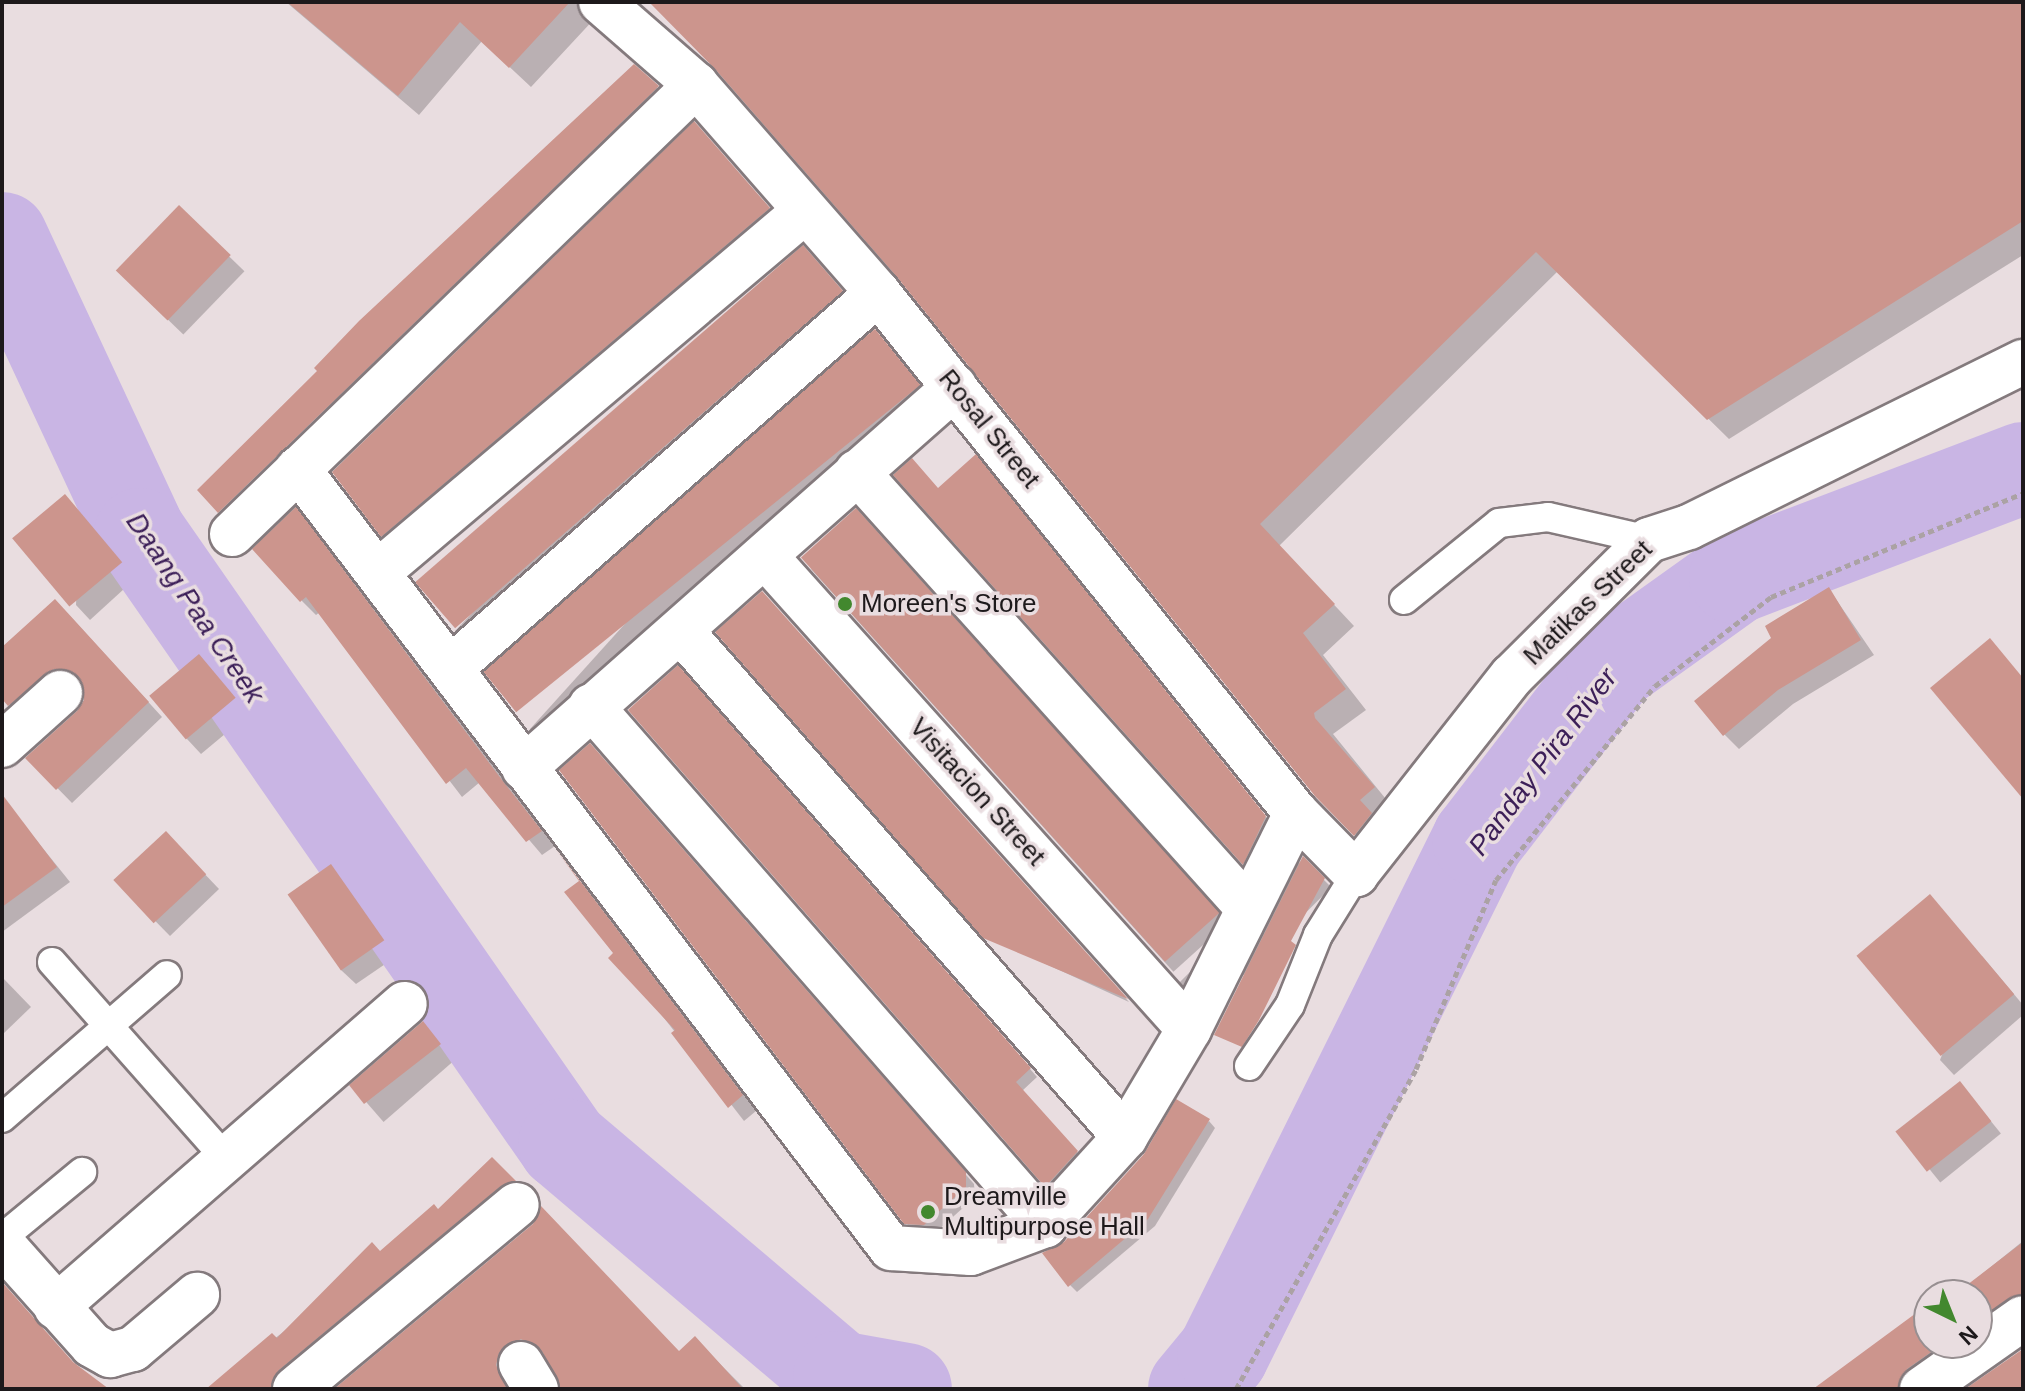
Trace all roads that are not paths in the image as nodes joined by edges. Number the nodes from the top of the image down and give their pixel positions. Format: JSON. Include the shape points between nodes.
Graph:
{"nodes":[{"id":1,"x":601,"y":2,"type":"edge"},
{"id":2,"x":696,"y":85,"type":"junction"},
{"id":3,"x":805,"y":211,"type":"junction"},
{"id":4,"x":878,"y":293,"type":"junction"},
{"id":5,"x":2023,"y":362,"type":"edge"},
{"id":6,"x":955,"y":387,"type":"junction"},
{"id":7,"x":298,"y":469,"type":"junction"},
{"id":8,"x":857,"y":472,"type":"junction"},
{"id":9,"x":232,"y":534,"type":"dead end"},
{"id":10,"x":1649,"y":540,"type":"junction"},
{"id":11,"x":765,"y":556,"type":"junction"},
{"id":12,"x":378,"y":572,"type":"junction"},
{"id":13,"x":1404,"y":600,"type":"dead end"},
{"id":14,"x":681,"y":631,"type":"junction"},
{"id":15,"x":452,"y":667,"type":"junction"},
{"id":16,"x":60,"y":693,"type":"dead end"},
{"id":17,"x":591,"y":706,"type":"junction"},
{"id":18,"x":2,"y":745,"type":"edge"},
{"id":19,"x":524,"y":768,"type":"junction"},
{"id":20,"x":1296,"y":813,"type":"junction"},
{"id":21,"x":1356,"y":874,"type":"junction"},
{"id":22,"x":1248,"y":908,"type":"junction"},
{"id":23,"x":52,"y":962,"type":"dead end"},
{"id":24,"x":167,"y":975,"type":"dead end"},
{"id":25,"x":405,"y":1004,"type":"dead end"},
{"id":26,"x":110,"y":1028,"type":"junction"},
{"id":27,"x":1189,"y":1029,"type":"junction"},
{"id":28,"x":1249,"y":1066,"type":"dead end"},
{"id":29,"x":2,"y":1118,"type":"edge"},
{"id":30,"x":1125,"y":1137,"type":"junction"},
{"id":31,"x":226,"y":1159,"type":"junction"},
{"id":32,"x":82,"y":1172,"type":"dead end"},
{"id":33,"x":517,"y":1205,"type":"dead end"},
{"id":34,"x":1045,"y":1225,"type":"junction"},
{"id":35,"x":2,"y":1241,"type":"edge"},
{"id":36,"x":197,"y":1295,"type":"dead end"},
{"id":37,"x":56,"y":1307,"type":"junction"},
{"id":38,"x":2023,"y":1318,"type":"edge"},
{"id":39,"x":295,"y":1389,"type":"edge"},
{"id":40,"x":1922,"y":1389,"type":"edge"}],
"edges":[{"from":1,"to":2,"type":"street","name":"Rosal Street"},
{"from":2,"to":3,"type":"street","name":"Rosal Street"},
{"from":2,"to":7,"type":"street"},
{"from":3,"to":4,"type":"street","name":"Rosal Street"},
{"from":3,"to":12,"type":"street"},
{"from":4,"to":6,"type":"street","name":"Rosal Street"},
{"from":4,"to":15,"type":"street"},
{"from":5,"to":10,"type":"street","name":"Matikas Street","via":[[1689,527]]},
{"from":6,"to":8,"type":"street"},
{"from":6,"to":20,"type":"street","name":"Rosal Street"},
{"from":7,"to":9,"type":"street"},
{"from":7,"to":12,"type":"street"},
{"from":8,"to":11,"type":"street"},
{"from":8,"to":22,"type":"street"},
{"from":10,"to":13,"type":"lane","via":[[1548,517],[1499,523]]},
{"from":10,"to":21,"type":"street","name":"Matikas Street","via":[[1512,676]]},
{"from":11,"to":14,"type":"street"},
{"from":11,"to":27,"type":"street","name":"Visitacion Street"},
{"from":12,"to":15,"type":"street"},
{"from":14,"to":17,"type":"street"},
{"from":14,"to":30,"type":"street"},
{"from":15,"to":19,"type":"street"},
{"from":16,"to":18,"type":"street"},
{"from":17,"to":19,"type":"street"},
{"from":17,"to":34,"type":"street"},
{"from":19,"to":34,"type":"street","via":[[891,1248],[971,1253]]},
{"from":20,"to":21,"type":"street","name":"Rosal Street"},
{"from":20,"to":22,"type":"street"},
{"from":21,"to":28,"type":"lane","via":[[1318,935],[1290,1005]]},
{"from":22,"to":27,"type":"street"},
{"from":23,"to":26,"type":"lane"},
{"from":24,"to":26,"type":"lane"},
{"from":25,"to":31,"type":"street"},
{"from":26,"to":29,"type":"lane"},
{"from":26,"to":31,"type":"lane"},
{"from":27,"to":30,"type":"street"},
{"from":30,"to":34,"type":"street"},
{"from":31,"to":37,"type":"street"},
{"from":32,"to":35,"type":"lane"},
{"from":33,"to":39,"type":"street"},
{"from":35,"to":37,"type":"street"},
{"from":36,"to":37,"type":"street","via":[[133,1349],[110,1355],[92,1345]]},
{"from":38,"to":40,"type":"street"}]}
